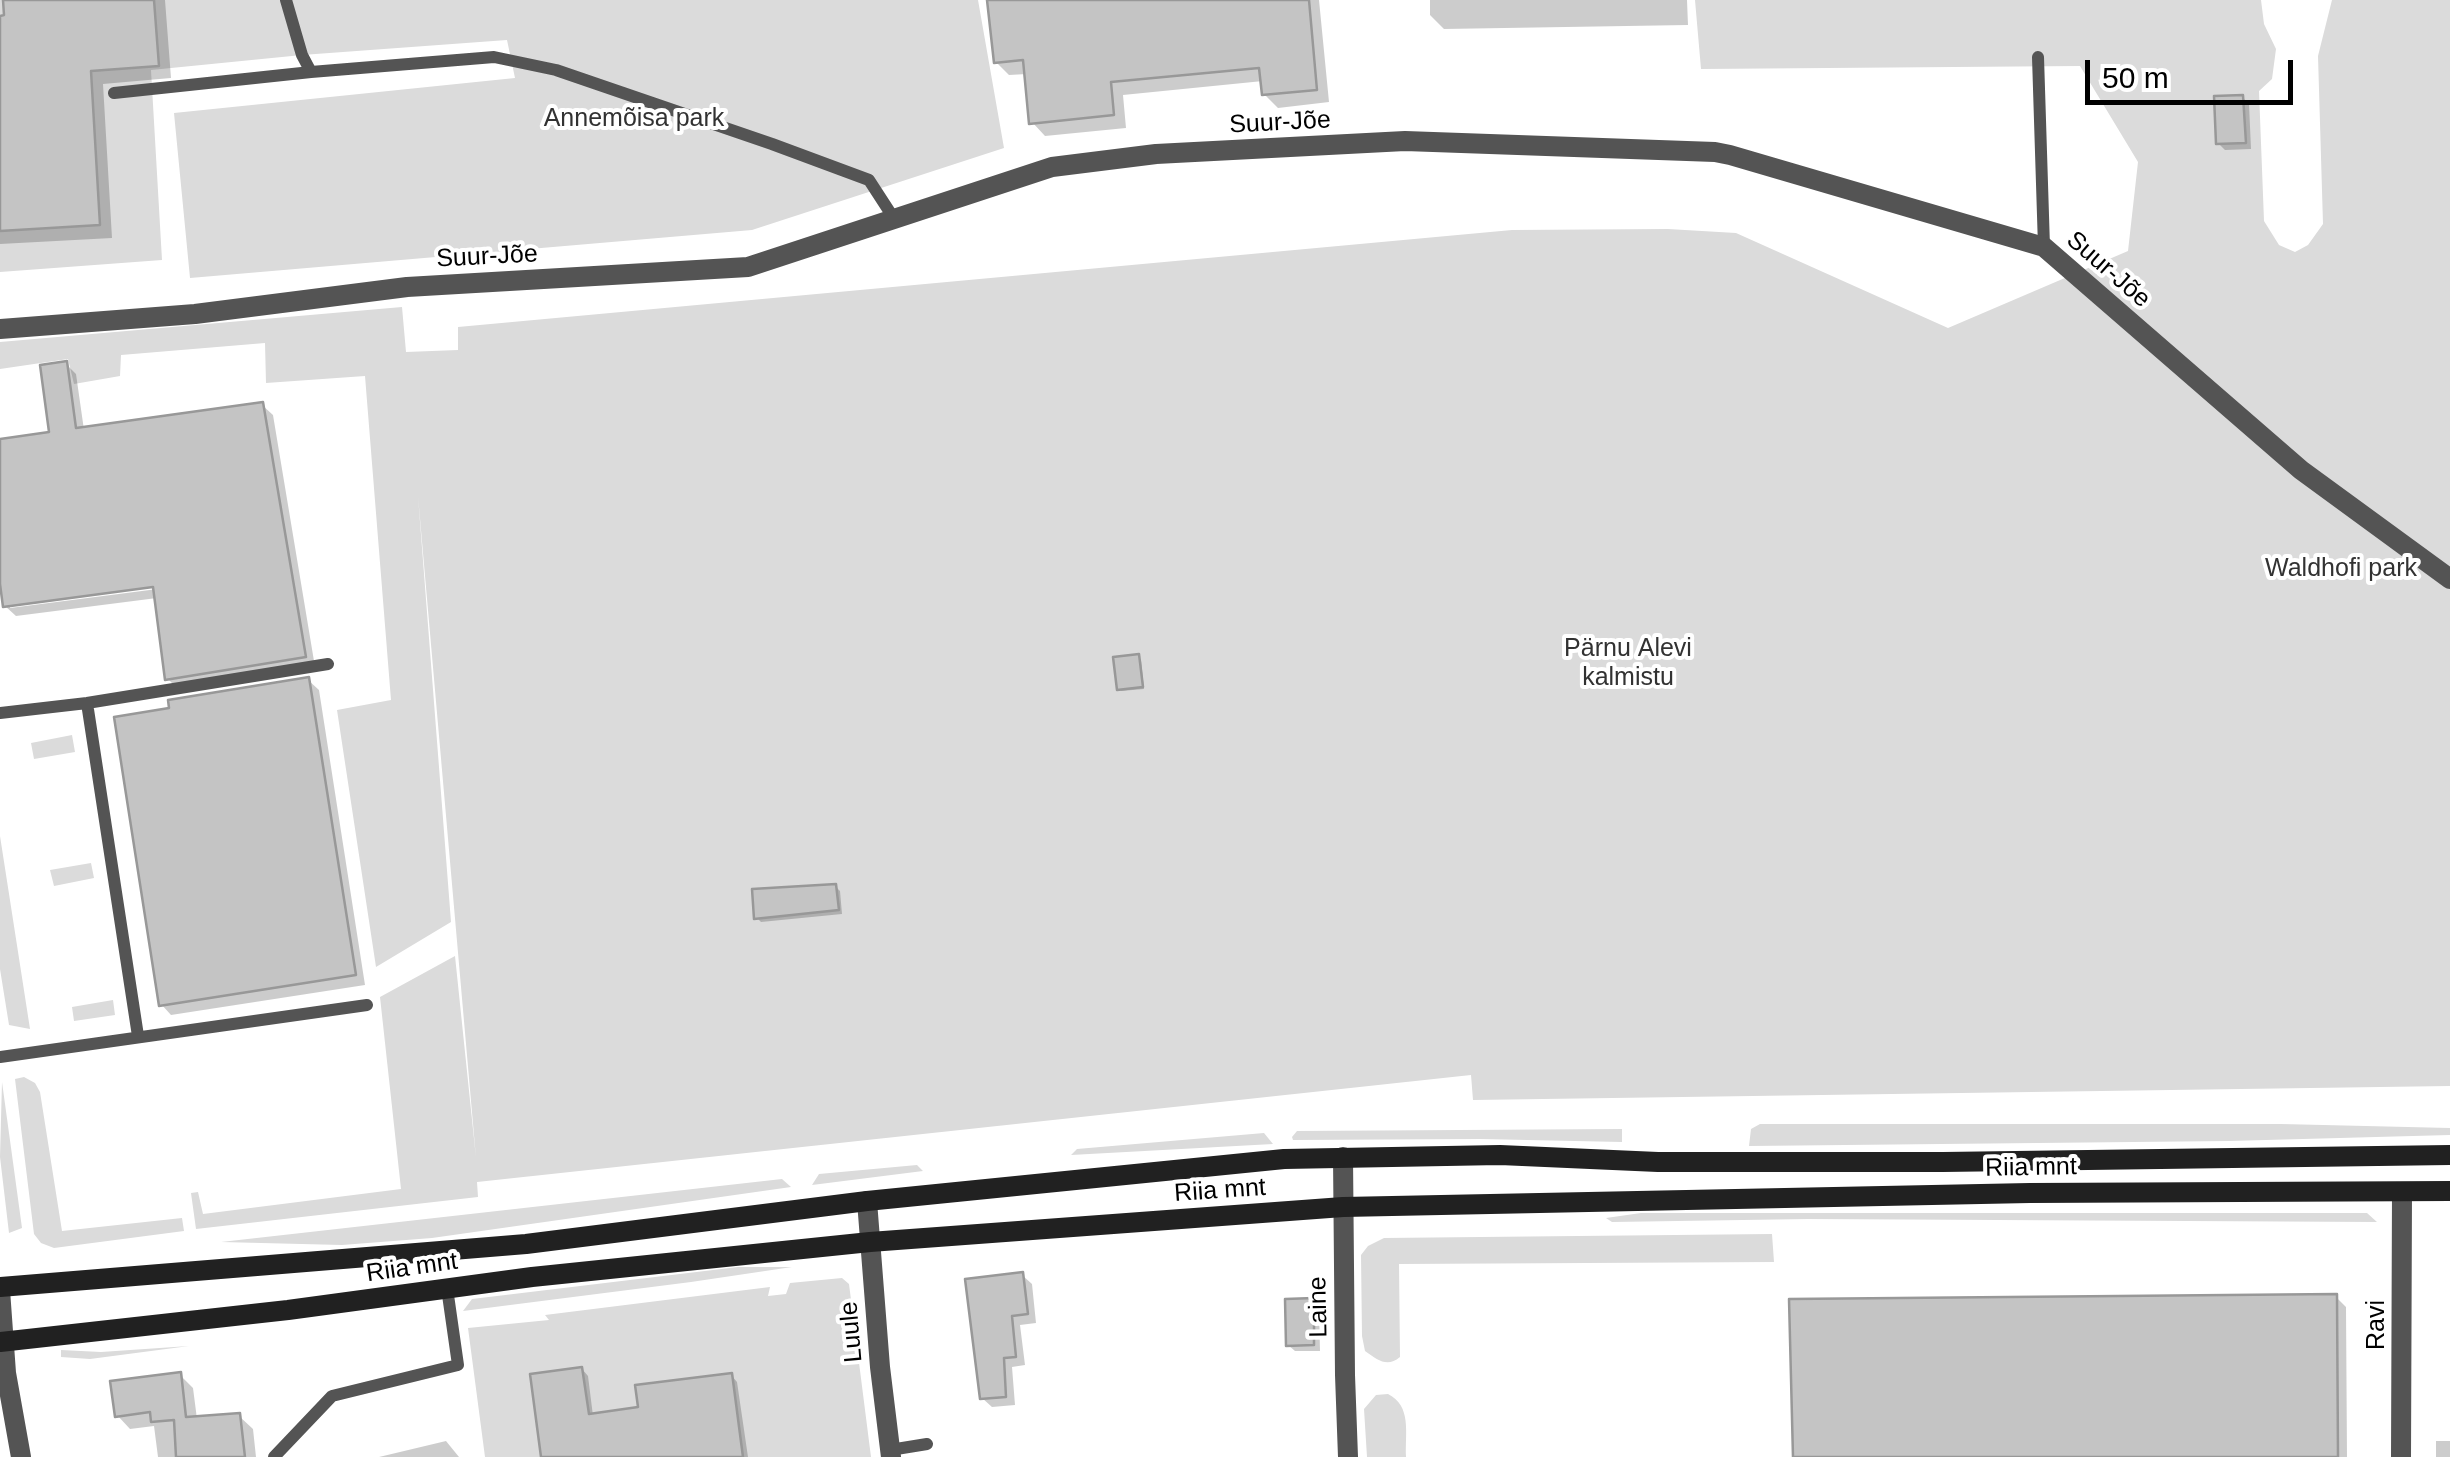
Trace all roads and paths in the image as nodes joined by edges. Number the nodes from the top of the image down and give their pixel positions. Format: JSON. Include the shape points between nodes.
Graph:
{"nodes":[{"id":1,"x":286,"y":0,"type":"edge"},
{"id":2,"x":2038,"y":57,"type":"dead end"},
{"id":3,"x":312,"y":72,"type":"junction"},
{"id":4,"x":114,"y":93,"type":"dead end"},
{"id":5,"x":894,"y":217,"type":"junction"},
{"id":6,"x":2044,"y":247,"type":"junction"},
{"id":7,"x":0,"y":329,"type":"edge"},
{"id":8,"x":2450,"y":579,"type":"edge"},
{"id":9,"x":328,"y":664,"type":"dead end"},
{"id":10,"x":88,"y":703,"type":"junction"},
{"id":11,"x":0,"y":712,"type":"edge"},
{"id":12,"x":368,"y":1005,"type":"dead end"},
{"id":13,"x":138,"y":1036,"type":"junction"},
{"id":14,"x":0,"y":1057,"type":"edge"},
{"id":15,"x":2450,"y":1155,"type":"edge"},
{"id":16,"x":1343,"y":1157,"type":"junction"},
{"id":17,"x":2450,"y":1191,"type":"edge"},
{"id":18,"x":2402,"y":1192,"type":"junction"},
{"id":19,"x":866,"y":1202,"type":"junction"},
{"id":20,"x":1344,"y":1207,"type":"junction"},
{"id":21,"x":870,"y":1242,"type":"junction"},
{"id":22,"x":446,"y":1288,"type":"junction"},
{"id":23,"x":0,"y":1289,"type":"edge"},
{"id":24,"x":1,"y":1342,"type":"edge"},
{"id":25,"x":927,"y":1444,"type":"dead end"},
{"id":26,"x":891,"y":1453,"type":"edge"},
{"id":27,"x":22,"y":1457,"type":"edge"},
{"id":28,"x":274,"y":1457,"type":"edge"},
{"id":29,"x":1348,"y":1457,"type":"edge"},
{"id":30,"x":2401,"y":1457,"type":"edge"}],
"edges":[{"from":1,"to":3,"type":"lane"},
{"from":2,"to":6,"type":"lane"},
{"from":3,"to":4,"type":"lane"},
{"from":3,"to":5,"type":"lane","via":[[494,56],[556,70],[869,180]]},
{"from":5,"to":6,"type":"street","name":"Suur-Jõe","via":[[1052,167],[1156,154],[1405,141],[1730,154]]},
{"from":5,"to":7,"type":"street","name":"Suur-Jõe","via":[[748,267],[407,287],[195,314]]},
{"from":6,"to":8,"type":"street","name":"Suur-Jõe","via":[[2302,470]]},
{"from":9,"to":10,"type":"lane"},
{"from":10,"to":11,"type":"lane"},
{"from":10,"to":13,"type":"lane"},
{"from":12,"to":13,"type":"lane"},
{"from":13,"to":14,"type":"lane"},
{"from":15,"to":16,"type":"main road","name":"Riia mnt","via":[[1943,1162]]},
{"from":16,"to":19,"type":"main road","name":"Riia mnt"},
{"from":16,"to":20,"type":"street","name":"Laine"},
{"from":17,"to":18,"type":"main road","name":"Riia mnt"},
{"from":18,"to":20,"type":"main road","name":"Riia mnt"},
{"from":18,"to":30,"type":"street","name":"Ravi"},
{"from":19,"to":21,"type":"street","name":"Luule"},
{"from":19,"to":23,"type":"main road","name":"Riia mnt","via":[[526,1244]]},
{"from":20,"to":21,"type":"main road","name":"Riia mnt"},
{"from":20,"to":29,"type":"street","name":"Laine"},
{"from":21,"to":22,"type":"main road","name":"Riia mnt"},
{"from":21,"to":26,"type":"street","name":"Luule"},
{"from":22,"to":24,"type":"main road","name":"Riia mnt"},
{"from":22,"to":28,"type":"lane","via":[[458,1365],[332,1396]]},
{"from":23,"to":24,"type":"street"},
{"from":24,"to":27,"type":"street"},
{"from":25,"to":26,"type":"lane"}]}
